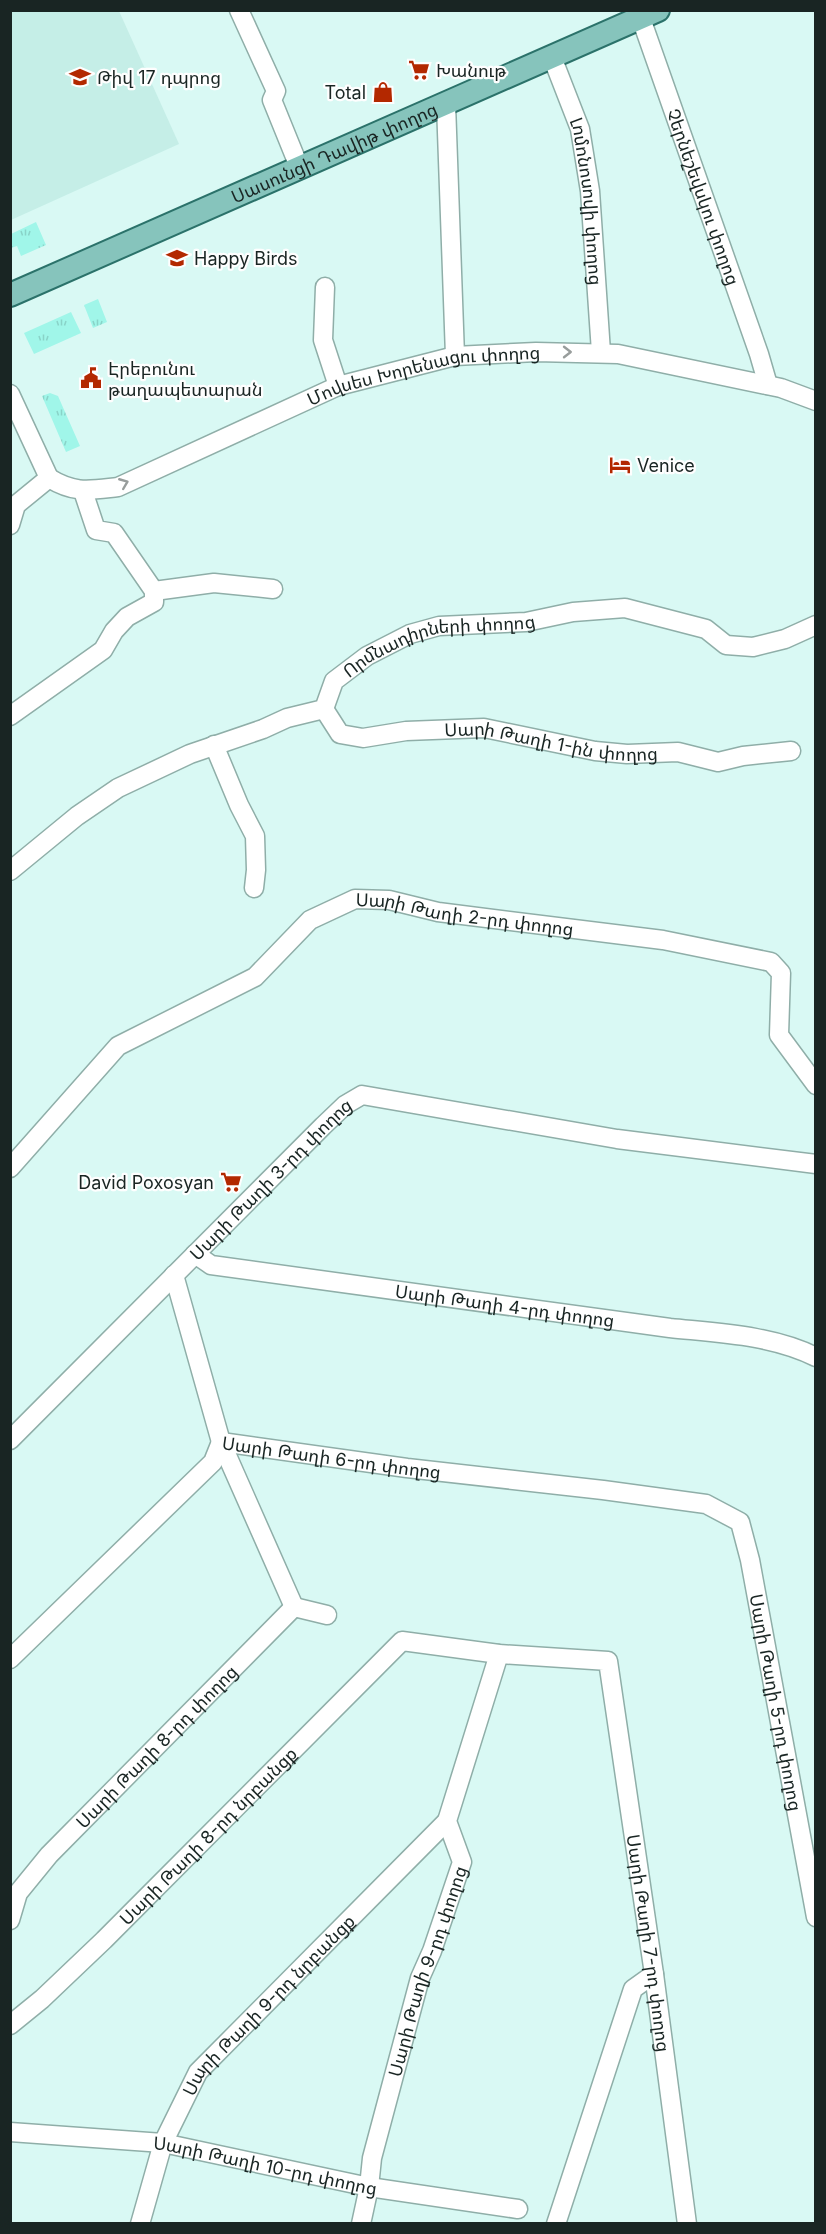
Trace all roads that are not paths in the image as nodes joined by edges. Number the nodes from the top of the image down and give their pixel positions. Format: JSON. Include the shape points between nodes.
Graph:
{"nodes":[{"id":1,"x":239,"y":10,"type":"edge"},
{"id":2,"x":646,"y":13,"type":"edge"},
{"id":3,"x":552,"y":57,"type":"junction"},
{"id":4,"x":446,"y":104,"type":"junction"},
{"id":5,"x":300,"y":169,"type":"junction"},
{"id":6,"x":325,"y":287,"type":"dead end"},
{"id":7,"x":10,"y":295,"type":"edge"},
{"id":8,"x":601,"y":352,"type":"junction"},
{"id":9,"x":455,"y":356,"type":"junction"},
{"id":10,"x":768,"y":385,"type":"junction"},
{"id":11,"x":338,"y":386,"type":"junction"},
{"id":12,"x":10,"y":394,"type":"edge"},
{"id":13,"x":816,"y":401,"type":"edge"},
{"id":14,"x":49,"y":478,"type":"junction"},
{"id":15,"x":83,"y":491,"type":"junction"},
{"id":16,"x":10,"y":525,"type":"edge"},
{"id":17,"x":273,"y":589,"type":"dead end"},
{"id":18,"x":154,"y":591,"type":"junction"},
{"id":19,"x":816,"y":625,"type":"edge"},
{"id":20,"x":324,"y":709,"type":"junction"},
{"id":21,"x":10,"y":716,"type":"edge"},
{"id":22,"x":214,"y":745,"type":"junction"},
{"id":23,"x":791,"y":751,"type":"dead end"},
{"id":24,"x":10,"y":871,"type":"edge"},
{"id":25,"x":254,"y":888,"type":"dead end"},
{"id":26,"x":816,"y":1085,"type":"edge"},
{"id":27,"x":816,"y":1164,"type":"edge"},
{"id":28,"x":10,"y":1168,"type":"edge"},
{"id":29,"x":195,"y":1254,"type":"junction"},
{"id":30,"x":174,"y":1275,"type":"junction"},
{"id":31,"x":816,"y":1357,"type":"edge"},
{"id":32,"x":10,"y":1440,"type":"edge"},
{"id":33,"x":221,"y":1442,"type":"junction"},
{"id":34,"x":740,"y":1522,"type":"joint"},
{"id":35,"x":294,"y":1608,"type":"junction"},
{"id":36,"x":327,"y":1615,"type":"dead end"},
{"id":37,"x":499,"y":1654,"type":"junction"},
{"id":38,"x":10,"y":1659,"type":"edge"},
{"id":39,"x":447,"y":1821,"type":"junction"},
{"id":40,"x":816,"y":1917,"type":"edge"},
{"id":41,"x":10,"y":1920,"type":"edge"},
{"id":42,"x":654,"y":1974,"type":"junction"},
{"id":43,"x":10,"y":2025,"type":"edge"},
{"id":44,"x":10,"y":2132,"type":"edge"},
{"id":45,"x":163,"y":2143,"type":"junction"},
{"id":46,"x":369,"y":2187,"type":"junction"},
{"id":47,"x":518,"y":2209,"type":"dead end"},
{"id":48,"x":140,"y":2223,"type":"edge"},
{"id":49,"x":360,"y":2223,"type":"edge"},
{"id":50,"x":556,"y":2223,"type":"edge"},
{"id":51,"x":687,"y":2223,"type":"edge"}],
"edges":[{"from":1,"to":5,"type":"street","via":[[276,91],[272,100]]},
{"from":2,"to":3,"type":"main road","name":"Սասունցի Դավիթ փողոց"},
{"from":2,"to":10,"type":"street","name":"Չերնեշեվսկու փողոց"},
{"from":3,"to":4,"type":"main road","name":"Սասունցի Դավիթ փողոց"},
{"from":3,"to":8,"type":"street","name":"Լոմոնոսովի փողոց","via":[[580,129],[590,191]]},
{"from":4,"to":5,"type":"main road","name":"Սասունցի Դավիթ փողոց"},
{"from":4,"to":9,"type":"street"},
{"from":5,"to":7,"type":"main road","name":"Սասունցի Դավիթ փողոց"},
{"from":6,"to":11,"type":"street","via":[[323,340]]},
{"from":9,"to":8,"type":"street","name":"Մովսես Խորենացու փողոց","one_way":true},
{"from":8,"to":10,"type":"street","name":"Մովսես Խորենացու փողոց"},
{"from":9,"to":11,"type":"street","name":"Մովսես Խորենացու փողոց"},
{"from":10,"to":13,"type":"street","name":"Մովսես Խորենացու փողոց"},
{"from":15,"to":11,"type":"street","name":"Մովսես Խորենացու փողոց","one_way":true,"via":[[118,486]]},
{"from":12,"to":14,"type":"street"},
{"from":14,"to":15,"type":"street","name":"Մովսես Խորենացու փողոց","via":[[63,487]]},
{"from":14,"to":16,"type":"street","via":[[16,505]]},
{"from":15,"to":18,"type":"street","via":[[96,530],[114,533]]},
{"from":17,"to":18,"type":"street","via":[[214,584]]},
{"from":18,"to":21,"type":"street","via":[[154,602],[127,617],[104,650]]},
{"from":19,"to":20,"type":"street","name":"Որմնադիրների փողոց","via":[[753,647],[726,645],[706,629],[625,608],[573,612],[526,622],[438,626],[410,634],[367,656],[334,681]]},
{"from":20,"to":22,"type":"street","via":[[286,718]]},
{"from":20,"to":23,"type":"street","name":"Սարի Թաղի 1-ին փողոց","via":[[340,734],[363,738],[406,731],[484,728],[596,751],[678,752],[718,762]]},
{"from":22,"to":24,"type":"street","via":[[118,788]]},
{"from":22,"to":25,"type":"street","via":[[255,836]]},
{"from":26,"to":28,"type":"street","name":"Սարի Թաղի 2-րդ փողոց","via":[[779,1035],[781,973],[771,962],[663,940],[438,912],[389,900],[355,899],[310,920],[255,976],[118,1046]]},
{"from":27,"to":29,"type":"street","name":"Սարի Թաղի 3-րդ փողոց","via":[[617,1139],[363,1095],[345,1105]]},
{"from":29,"to":30,"type":"street","name":"Սարի Թաղի 3-րդ փողոց"},
{"from":29,"to":31,"type":"street","name":"Սարի Թաղի 4-րդ փողոց","via":[[211,1265],[743,1335]]},
{"from":30,"to":32,"type":"street","name":"Սարի Թաղի 3-րդ փողոց"},
{"from":30,"to":33,"type":"street"},
{"from":33,"to":34,"type":"street","name":"Սարի Թաղի 6-րդ փողոց","via":[[706,1504]]},
{"from":33,"to":35,"type":"street"},
{"from":33,"to":38,"type":"street","name":"Սարի Թաղի 6-րդ փողոց","via":[[213,1462]]},
{"from":34,"to":40,"type":"street","name":"Սարի Թաղի 5-րդ փողոց","via":[[765,1635]]},
{"from":35,"to":36,"type":"street"},
{"from":35,"to":41,"type":"street","name":"Սարի Թաղի 8-րդ փողոց","via":[[49,1855],[18,1893]]},
{"from":37,"to":39,"type":"street"},
{"from":37,"to":42,"type":"street","name":"Սարի Թաղի 7-րդ փողոց","via":[[608,1661]]},
{"from":37,"to":43,"type":"street","name":"Սարի Թաղի 8-րդ նրբանցք","via":[[402,1641],[112,1932]]},
{"from":39,"to":45,"type":"street","name":"Սարի Թաղի 9-րդ նրբանցք","via":[[198,2072]]},
{"from":39,"to":46,"type":"street","name":"Սարի Թաղի 9-րդ փողոց","via":[[462,1863],[420,1978],[372,2158]]},
{"from":42,"to":50,"type":"street","via":[[633,1989]]},
{"from":42,"to":51,"type":"street","name":"Սարի Թաղի 7-րդ փողոց"},
{"from":44,"to":45,"type":"street","name":"Սարի Թաղի 10-րդ փողոց"},
{"from":45,"to":46,"type":"street","name":"Սարի Թաղի 10-րդ փողոց"},
{"from":45,"to":48,"type":"street","name":"Սարի Թաղի 9-րդ նրբանցք"},
{"from":46,"to":47,"type":"street","name":"Սարի Թաղի 10-րդ փողոց"},
{"from":46,"to":49,"type":"street","name":"Սարի Թաղի 9-րդ փողոց"}]}
